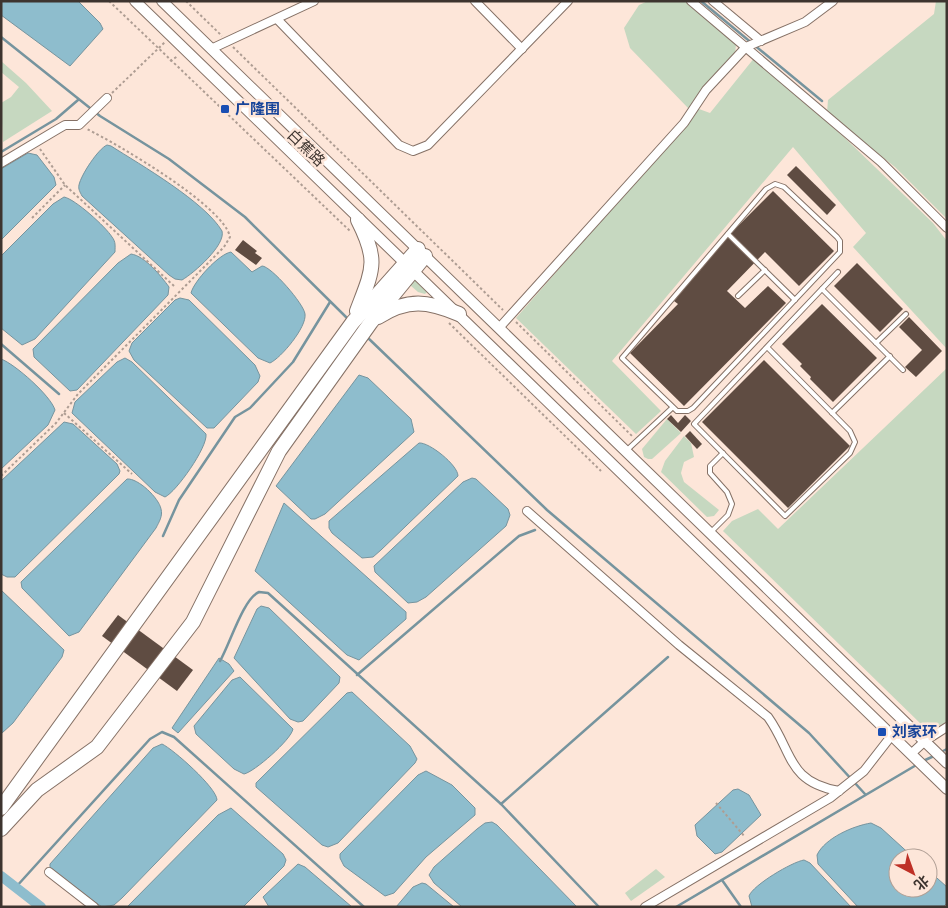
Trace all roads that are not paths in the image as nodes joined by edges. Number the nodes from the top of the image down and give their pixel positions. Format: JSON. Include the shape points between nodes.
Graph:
{"nodes":[{"id":1,"x":135,"y":1,"type":"edge"},
{"id":2,"x":162,"y":1,"type":"edge"},
{"id":3,"x":314,"y":1,"type":"edge"},
{"id":4,"x":475,"y":1,"type":"edge"},
{"id":5,"x":568,"y":1,"type":"edge"},
{"id":6,"x":691,"y":1,"type":"edge"},
{"id":7,"x":713,"y":1,"type":"edge"},
{"id":8,"x":833,"y":1,"type":"edge"},
{"id":9,"x":277,"y":19,"type":"junction"},
{"id":10,"x":761,"y":42,"type":"junction"},
{"id":11,"x":746,"y":47,"type":"junction"},
{"id":12,"x":211,"y":49,"type":"junction"},
{"id":13,"x":522,"y":49,"type":"junction"},
{"id":14,"x":107,"y":98,"type":"road end"},
{"id":15,"x":1,"y":163,"type":"edge"},
{"id":16,"x":358,"y":220,"type":"junction"},
{"id":17,"x":947,"y":228,"type":"edge"},
{"id":18,"x":728,"y":234,"type":"junction"},
{"id":19,"x":422,"y":252,"type":"junction"},
{"id":20,"x":408,"y":266,"type":"junction"},
{"id":21,"x":765,"y":270,"type":"junction"},
{"id":22,"x":838,"y":272,"type":"dead end"},
{"id":23,"x":822,"y":289,"type":"junction"},
{"id":24,"x":738,"y":296,"type":"dead end"},
{"id":25,"x":795,"y":300,"type":"junction"},
{"id":26,"x":906,"y":314,"type":"dead end"},
{"id":27,"x":454,"y":318,"type":"junction"},
{"id":28,"x":353,"y":322,"type":"junction"},
{"id":29,"x":371,"y":322,"type":"junction"},
{"id":30,"x":499,"y":328,"type":"junction"},
{"id":31,"x":876,"y":343,"type":"junction"},
{"id":32,"x":767,"y":347,"type":"junction"},
{"id":33,"x":890,"y":356,"type":"junction"},
{"id":34,"x":903,"y":370,"type":"dead end"},
{"id":35,"x":672,"y":408,"type":"junction"},
{"id":36,"x":832,"y":413,"type":"junction"},
{"id":37,"x":625,"y":453,"type":"junction"},
{"id":38,"x":723,"y":453,"type":"junction"},
{"id":39,"x":528,"y":512,"type":"dead end"},
{"id":40,"x":709,"y":534,"type":"junction"},
{"id":41,"x":947,"y":727,"type":"edge"},
{"id":42,"x":892,"y":735,"type":"junction"},
{"id":43,"x":925,"y":741,"type":"junction"},
{"id":44,"x":912,"y":753,"type":"junction"},
{"id":45,"x":947,"y":764,"type":"edge"},
{"id":46,"x":947,"y":789,"type":"edge"},
{"id":47,"x":839,"y":791,"type":"junction"},
{"id":48,"x":1,"y":808,"type":"edge"},
{"id":49,"x":1,"y":829,"type":"edge"},
{"id":50,"x":49,"y":872,"type":"dead end"},
{"id":51,"x":94,"y":907,"type":"edge"},
{"id":52,"x":645,"y":907,"type":"edge"}],
"edges":[{"from":1,"to":16,"type":"main road","name":"白蕉路"},
{"from":2,"to":12,"type":"main road"},
{"from":3,"to":9,"type":"street"},
{"from":4,"to":13,"type":"street"},
{"from":5,"to":13,"type":"street"},
{"from":6,"to":11,"type":"street"},
{"from":7,"to":10,"type":"street"},
{"from":8,"to":10,"type":"street","via":[[805,22]]},
{"from":9,"to":12,"type":"street"},
{"from":9,"to":13,"type":"street","via":[[399,145],[413,151],[428,145]]},
{"from":10,"to":11,"type":"street"},
{"from":11,"to":17,"type":"street","via":[[881,162]]},
{"from":11,"to":30,"type":"street","via":[[706,90],[684,123]]},
{"from":12,"to":19,"type":"main road"},
{"from":14,"to":15,"type":"street","via":[[79,125],[65,125]]},
{"from":16,"to":20,"type":"main road","name":"白蕉路"},
{"from":16,"to":28,"type":"highway","via":[[370,243],[373,259],[372,273]]},
{"from":18,"to":21,"type":"lane"},
{"from":18,"to":25,"type":"lane","via":[[775,184],[784,187],[837,237],[841,246],[838,256]]},
{"from":18,"to":35,"type":"lane","via":[[622,358]]},
{"from":19,"to":20,"type":"highway"},
{"from":19,"to":30,"type":"main road"},
{"from":20,"to":27,"type":"main road","name":"白蕉路"},
{"from":20,"to":28,"type":"highway"},
{"from":20,"to":29,"type":"highway"},
{"from":21,"to":24,"type":"lane"},
{"from":21,"to":25,"type":"lane"},
{"from":22,"to":23,"type":"lane"},
{"from":23,"to":31,"type":"lane"},
{"from":23,"to":32,"type":"lane"},
{"from":25,"to":35,"type":"lane","via":[[693,408],[682,412]]},
{"from":26,"to":31,"type":"lane"},
{"from":27,"to":29,"type":"highway","via":[[439,306],[422,302],[403,305]]},
{"from":27,"to":42,"type":"main road","name":"白蕉路"},
{"from":28,"to":48,"type":"highway"},
{"from":29,"to":49,"type":"highway","via":[[279,451],[193,622],[96,748],[37,790]]},
{"from":30,"to":37,"type":"main road"},
{"from":31,"to":33,"type":"lane"},
{"from":32,"to":36,"type":"lane"},
{"from":32,"to":38,"type":"lane","via":[[694,424]]},
{"from":33,"to":34,"type":"lane"},
{"from":33,"to":36,"type":"lane"},
{"from":35,"to":37,"type":"lane"},
{"from":36,"to":38,"type":"lane","via":[[854,436],[853,448],[785,516]]},
{"from":37,"to":40,"type":"main road"},
{"from":38,"to":40,"type":"lane","via":[[709,470],[730,497],[730,510]]},
{"from":39,"to":47,"type":"street","via":[[679,645],[768,717],[792,764],[801,774],[826,789]]},
{"from":40,"to":43,"type":"main road"},
{"from":41,"to":43,"type":"street"},
{"from":42,"to":44,"type":"main road","name":"白蕉路"},
{"from":42,"to":47,"type":"street","via":[[864,771]]},
{"from":43,"to":44,"type":"street"},
{"from":43,"to":45,"type":"main road"},
{"from":44,"to":46,"type":"main road","name":"白蕉路"},
{"from":47,"to":52,"type":"street"},
{"from":50,"to":51,"type":"street"}]}
